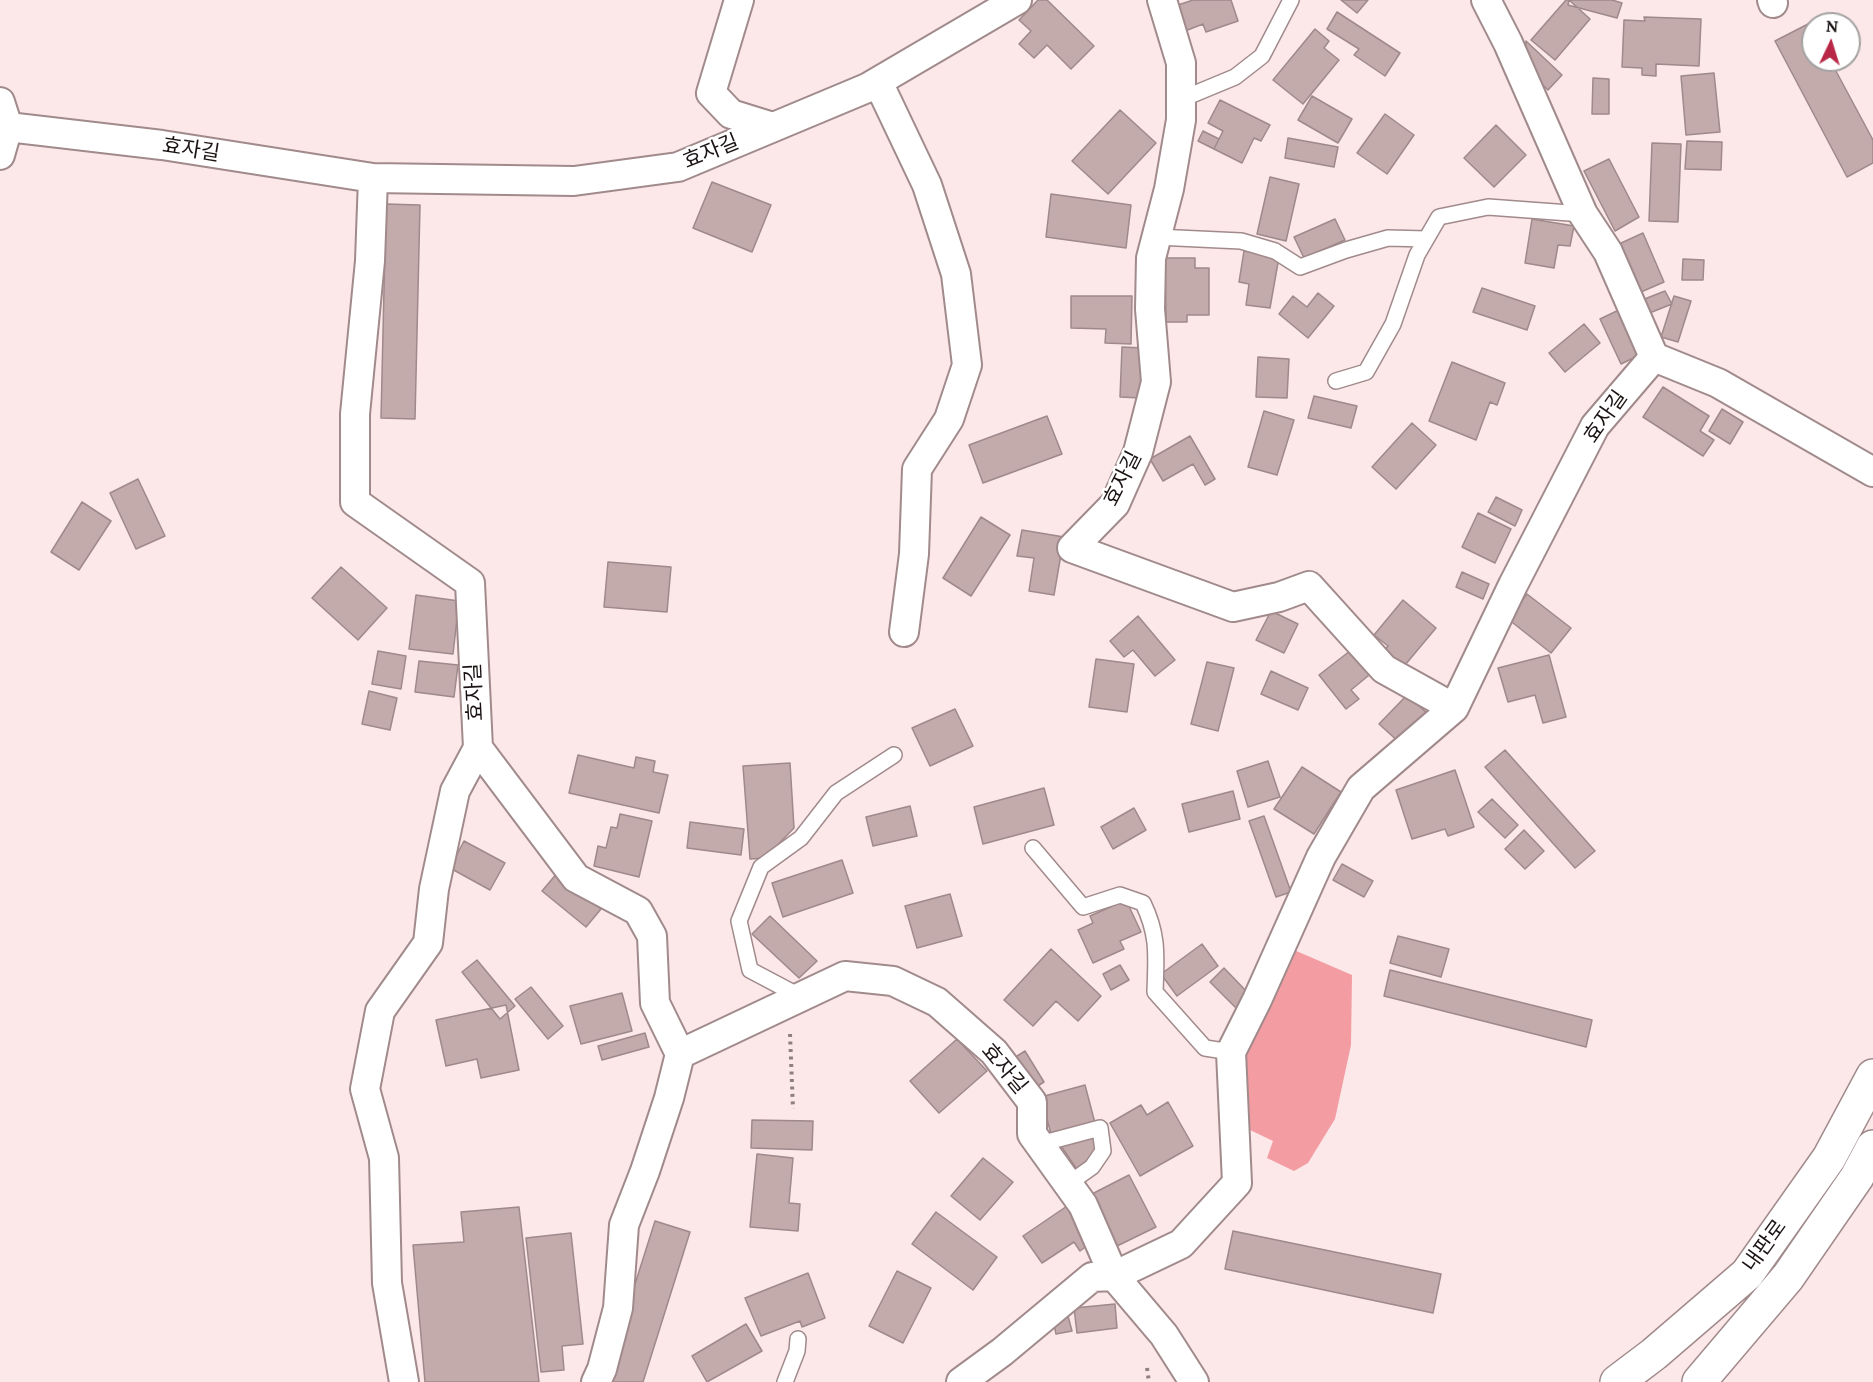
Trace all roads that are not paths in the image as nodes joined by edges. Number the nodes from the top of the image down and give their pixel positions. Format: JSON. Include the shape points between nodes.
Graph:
{"nodes":[{"id":1,"x":739,"y":0,"type":"edge"},
{"id":2,"x":1017,"y":0,"type":"edge"},
{"id":3,"x":1162,"y":0,"type":"edge"},
{"id":4,"x":1291,"y":0,"type":"edge"},
{"id":5,"x":1486,"y":0,"type":"edge"},
{"id":6,"x":878,"y":82,"type":"junction"},
{"id":7,"x":1182,"y":99,"type":"junction"},
{"id":8,"x":4,"y":115,"type":"edge"},
{"id":9,"x":773,"y":127,"type":"junction"},
{"id":10,"x":0,"y":155,"type":"edge"},
{"id":11,"x":372,"y":178,"type":"junction"},
{"id":12,"x":1583,"y":214,"type":"junction"},
{"id":13,"x":1156,"y":237,"type":"junction"},
{"id":14,"x":1426,"y":239,"type":"junction"},
{"id":15,"x":1654,"y":357,"type":"junction"},
{"id":16,"x":1336,"y":381,"type":"dead end"},
{"id":17,"x":1873,"y":472,"type":"edge"},
{"id":18,"x":904,"y":632,"type":"dead end"},
{"id":19,"x":1454,"y":708,"type":"junction"},
{"id":20,"x":478,"y":748,"type":"junction"},
{"id":21,"x":894,"y":754,"type":"dead end"},
{"id":22,"x":1033,"y":848,"type":"dead end"},
{"id":23,"x":795,"y":1000,"type":"junction"},
{"id":24,"x":1231,"y":1052,"type":"junction"},
{"id":25,"x":680,"y":1054,"type":"junction"},
{"id":26,"x":1873,"y":1076,"type":"edge"},
{"id":27,"x":1040,"y":1144,"type":"junction"},
{"id":28,"x":1873,"y":1147,"type":"edge"},
{"id":29,"x":1068,"y":1184,"type":"junction"},
{"id":30,"x":1114,"y":1276,"type":"junction"},
{"id":31,"x":798,"y":1339,"type":"dead end"},
{"id":32,"x":404,"y":1382,"type":"edge"},
{"id":33,"x":596,"y":1382,"type":"edge"},
{"id":34,"x":785,"y":1382,"type":"edge"},
{"id":35,"x":961,"y":1382,"type":"edge"},
{"id":36,"x":1194,"y":1382,"type":"edge"},
{"id":37,"x":1617,"y":1382,"type":"edge"},
{"id":38,"x":1699,"y":1382,"type":"edge"}],
"edges":[{"from":1,"to":9,"type":"street","via":[[711,93],[731,114]]},
{"from":2,"to":6,"type":"street","name":"효자길"},
{"from":3,"to":7,"type":"street","name":"효자길","via":[[1181,63]]},
{"from":4,"to":7,"type":"lane","via":[[1262,56],[1235,77]]},
{"from":5,"to":12,"type":"street"},
{"from":6,"to":9,"type":"street","name":"효자길"},
{"from":6,"to":18,"type":"street","via":[[927,184],[956,274],[967,365],[949,419],[917,469],[914,554]]},
{"from":7,"to":13,"type":"street","name":"효자길","via":[[1177,143]]},
{"from":8,"to":10,"type":"street","name":"효자길"},
{"from":8,"to":11,"type":"street","name":"효자길"},
{"from":9,"to":11,"type":"street","name":"효자길","via":[[678,167],[574,181]]},
{"from":11,"to":20,"type":"street","name":"효자길","via":[[370,261],[355,414],[355,502],[470,583]]},
{"from":12,"to":14,"type":"lane","via":[[1488,207],[1439,217]]},
{"from":12,"to":15,"type":"street","via":[[1608,252]]},
{"from":13,"to":14,"type":"lane","via":[[1241,242],[1275,251],[1300,267],[1388,238]]},
{"from":13,"to":19,"type":"street","name":"효자길","via":[[1151,258],[1150,309],[1156,382],[1138,453],[1115,504],[1072,548],[1233,607],[1309,586],[1384,669]]},
{"from":14,"to":16,"type":"lane","via":[[1393,324],[1366,372]]},
{"from":15,"to":17,"type":"street","via":[[1718,383]]},
{"from":15,"to":19,"type":"street","name":"효자길","via":[[1595,426]]},
{"from":19,"to":24,"type":"street","name":"효자길","via":[[1361,788],[1321,857]]},
{"from":20,"to":25,"type":"street","name":"효자길","via":[[576,878],[638,911],[652,936],[656,1003]]},
{"from":20,"to":32,"type":"street","via":[[455,791],[434,889],[428,943],[380,1011],[365,1089],[384,1158],[387,1283]]},
{"from":21,"to":23,"type":"lane","via":[[836,793],[801,838],[761,867],[739,921],[750,970]]},
{"from":22,"to":24,"type":"lane","via":[[1083,907],[1120,895],[1143,903],[1157,942],[1155,992],[1205,1048]]},
{"from":23,"to":25,"type":"street","name":"효자길"},
{"from":23,"to":27,"type":"street","name":"효자길","via":[[845,976],[893,981],[937,1002],[994,1052],[1032,1102],[1032,1134]]},
{"from":24,"to":30,"type":"street","name":"효자길","via":[[1237,1183],[1181,1244]]},
{"from":25,"to":33,"type":"street","via":[[669,1098],[624,1225],[618,1308]]},
{"from":26,"to":37,"type":"street","name":"내판로","via":[[1829,1158],[1747,1274]]},
{"from":27,"to":29,"type":"street","name":"효자길"},
{"from":27,"to":29,"type":"lane","via":[[1100,1128],[1102,1151],[1092,1167]]},
{"from":28,"to":38,"type":"street","name":"내판로","via":[[1857,1177],[1788,1277]]},
{"from":29,"to":30,"type":"street","name":"효자길","via":[[1083,1205]]},
{"from":30,"to":35,"type":"street","name":"효자길","via":[[1092,1277]]},
{"from":30,"to":36,"type":"street","via":[[1164,1335]]},
{"from":31,"to":34,"type":"lane"}]}
